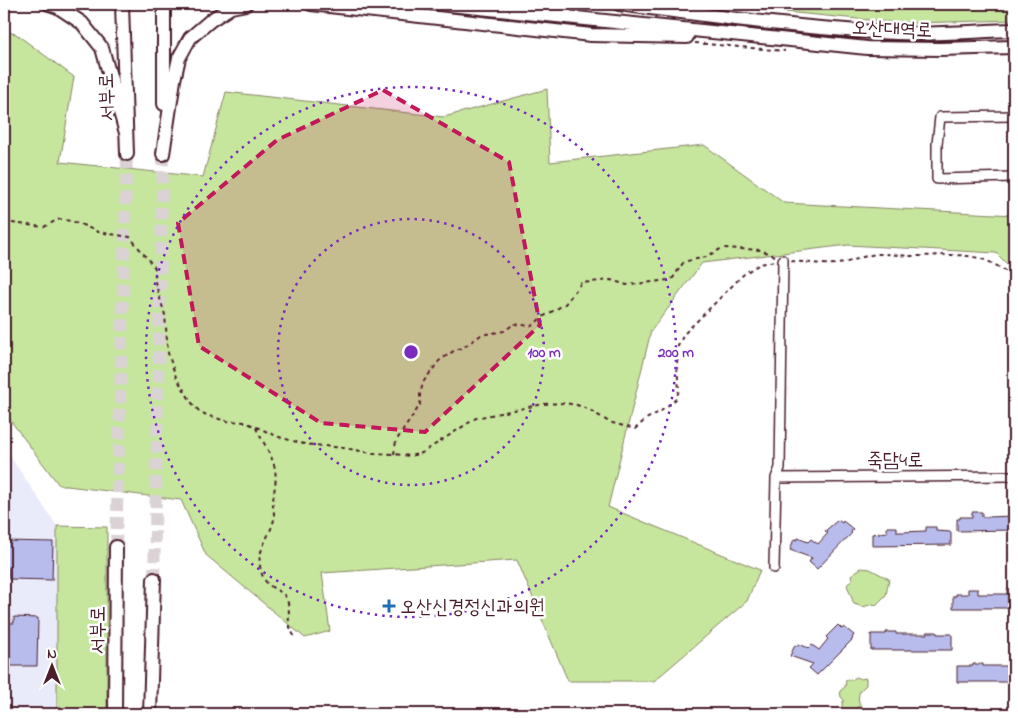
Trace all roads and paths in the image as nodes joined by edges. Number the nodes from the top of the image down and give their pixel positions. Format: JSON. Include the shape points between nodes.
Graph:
{"nodes":[{"id":1,"x":49,"y":4,"type":"edge"},
{"id":2,"x":122,"y":4,"type":"edge"},
{"id":3,"x":164,"y":4,"type":"edge"},
{"id":4,"x":246,"y":4,"type":"edge"},
{"id":5,"x":311,"y":4,"type":"edge"},
{"id":6,"x":440,"y":4,"type":"edge"},
{"id":7,"x":619,"y":4,"type":"edge"},
{"id":8,"x":731,"y":4,"type":"edge"},
{"id":9,"x":565,"y":10,"type":"edge"},
{"id":10,"x":752,"y":10,"type":"dead end"},
{"id":11,"x":1014,"y":30,"type":"edge"},
{"id":12,"x":756,"y":37,"type":"junction"},
{"id":13,"x":1014,"y":47,"type":"edge"},
{"id":14,"x":1014,"y":116,"type":"edge"},
{"id":15,"x":126,"y":133,"type":"junction"},
{"id":16,"x":126,"y":154,"type":"tunnel mouth"},
{"id":17,"x":1014,"y":177,"type":"edge"},
{"id":18,"x":4,"y":222,"type":"edge"},
{"id":19,"x":783,"y":260,"type":"junction"},
{"id":20,"x":1014,"y":278,"type":"edge"},
{"id":21,"x":256,"y":428,"type":"junction"},
{"id":22,"x":394,"y":454,"type":"junction"},
{"id":23,"x":1014,"y":476,"type":"edge"},
{"id":24,"x":776,"y":478,"type":"junction"},
{"id":25,"x":116,"y":547,"type":"tunnel mouth"},
{"id":26,"x":774,"y":568,"type":"dead end"},
{"id":27,"x":154,"y":579,"type":"tunnel mouth"},
{"id":28,"x":295,"y":637,"type":"dead end"},
{"id":29,"x":115,"y":714,"type":"edge"},
{"id":30,"x":150,"y":714,"type":"edge"}],
"edges":[{"from":1,"to":15,"type":"main road","via":[[82,23],[102,48]]},
{"from":2,"to":15,"type":"main road","name":"서부로"},
{"from":3,"to":4,"type":"main road","via":[[163,154],[179,58],[190,38],[231,7]]},
{"from":5,"to":12,"type":"main road","via":[[591,35]]},
{"from":6,"to":9,"type":"main road","name":"오산대역로"},
{"from":7,"to":11,"type":"main road","name":"오산대역로","via":[[840,30],[898,33]]},
{"from":8,"to":10,"type":"path"},
{"from":9,"to":12,"type":"main road","name":"오산대역로"},
{"from":12,"to":13,"type":"main road","name":"오산대역로","via":[[892,49]]},
{"from":14,"to":17,"type":"street","via":[[940,117],[936,144],[937,180]]},
{"from":15,"to":16,"type":"main road","name":"서부로"},
{"from":18,"to":21,"type":"path","via":[[44,227],[62,219],[98,232],[130,237],[155,268],[155,282],[165,314],[170,363],[186,395],[205,415],[245,422]]},
{"from":19,"to":20,"type":"path","via":[[829,264],[881,254],[967,256],[994,263]]},
{"from":19,"to":22,"type":"path","via":[[761,250],[722,248],[706,257],[683,263],[669,280],[627,285],[611,280],[581,283],[565,304],[532,326],[514,324],[504,331],[481,335],[439,361],[424,381],[420,405],[396,441]]},
{"from":19,"to":22,"type":"path","via":[[760,264],[745,273],[684,334],[678,346],[680,390],[676,399],[634,429],[609,422],[577,404],[543,404],[476,418],[417,455]]},
{"from":19,"to":24,"type":"street","via":[[780,468]]},
{"from":21,"to":22,"type":"path","via":[[304,444]]},
{"from":21,"to":28,"type":"path","via":[[275,468],[274,520],[260,566],[268,585],[286,597],[289,624]]},
{"from":23,"to":24,"type":"street","name":"죽담4로"},
{"from":24,"to":26,"type":"street"},
{"from":25,"to":29,"type":"main road","name":"서부로"},
{"from":27,"to":30,"type":"main road"}]}
